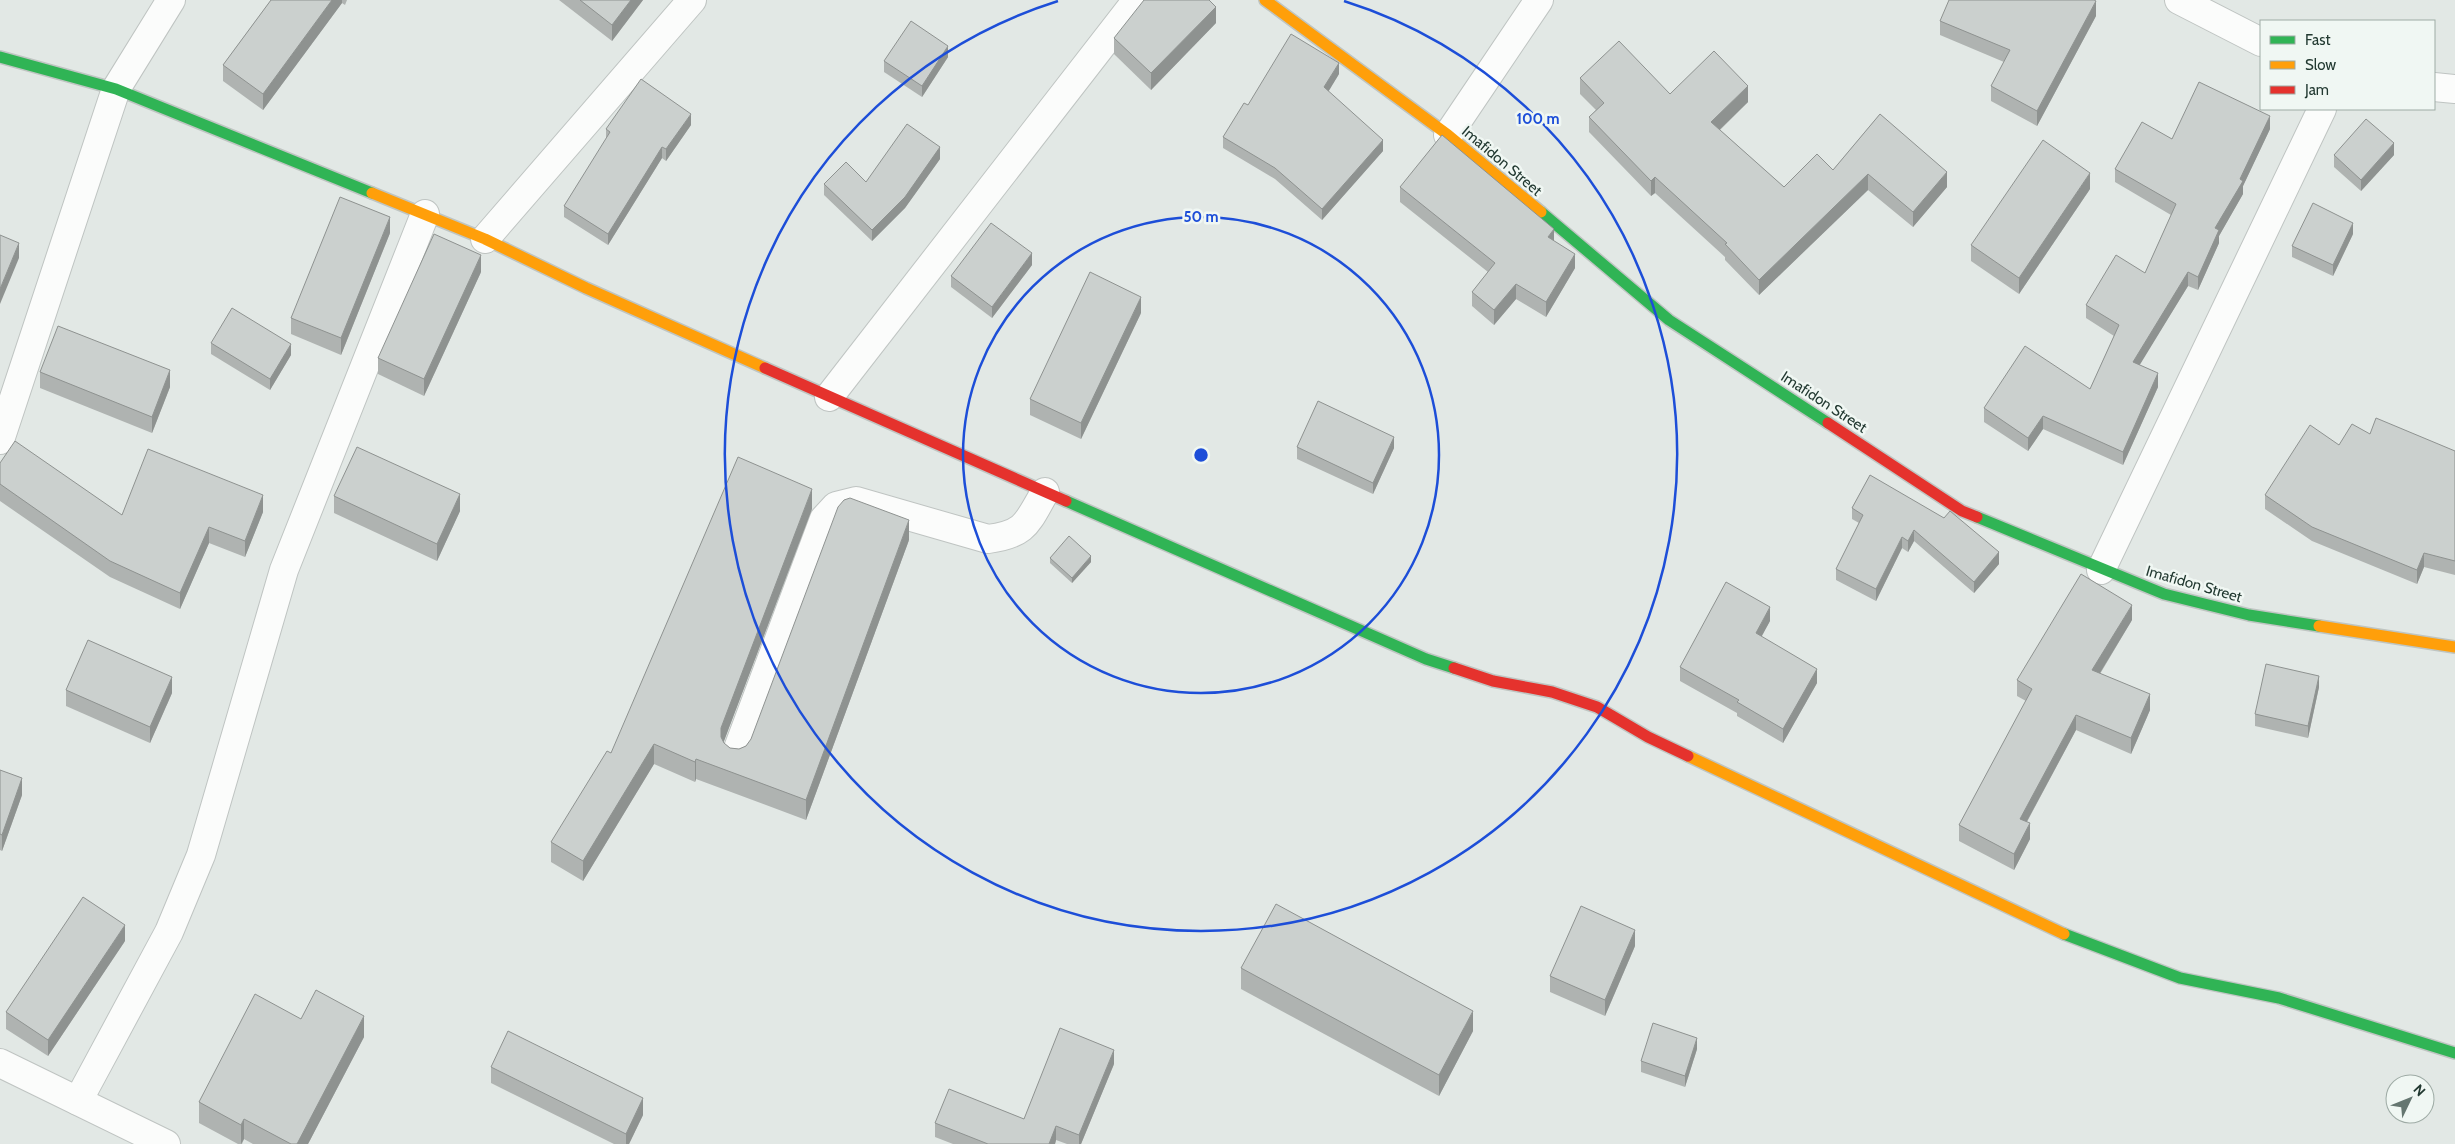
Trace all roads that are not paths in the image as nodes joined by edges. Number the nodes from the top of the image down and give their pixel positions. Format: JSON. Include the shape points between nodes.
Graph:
{"nodes":[{"id":1,"x":171,"y":0,"type":"edge"},
{"id":2,"x":692,"y":0,"type":"edge"},
{"id":3,"x":1137,"y":0,"type":"edge"},
{"id":4,"x":1265,"y":0,"type":"edge"},
{"id":5,"x":1539,"y":0,"type":"edge"},
{"id":6,"x":2179,"y":0,"type":"edge"},
{"id":7,"x":2260,"y":41,"type":"edge"},
{"id":8,"x":0,"y":57,"type":"edge"},
{"id":9,"x":2435,"y":87,"type":"edge"},
{"id":10,"x":2455,"y":89,"type":"edge"},
{"id":11,"x":116,"y":90,"type":"junction"},
{"id":12,"x":2322,"y":110,"type":"edge"},
{"id":13,"x":1448,"y":136,"type":"junction"},
{"id":14,"x":425,"y":214,"type":"junction"},
{"id":15,"x":485,"y":239,"type":"junction"},
{"id":16,"x":829,"y":397,"type":"junction"},
{"id":17,"x":0,"y":440,"type":"edge"},
{"id":18,"x":1045,"y":492,"type":"junction"},
{"id":19,"x":2101,"y":570,"type":"junction"},
{"id":20,"x":2455,"y":647,"type":"edge"},
{"id":21,"x":736,"y":754,"type":"edge"},
{"id":22,"x":2455,"y":1053,"type":"edge"},
{"id":23,"x":0,"y":1063,"type":"edge"},
{"id":24,"x":78,"y":1101,"type":"junction"},
{"id":25,"x":166,"y":1144,"type":"edge"}],
"edges":[{"from":1,"to":11,"type":"street"},
{"from":2,"to":15,"type":"street"},
{"from":3,"to":16,"type":"street"},
{"from":4,"to":13,"type":"street","name":"Imafidon Street"},
{"from":5,"to":13,"type":"street"},
{"from":6,"to":7,"type":"street"},
{"from":8,"to":11,"type":"street"},
{"from":9,"to":10,"type":"street"},
{"from":11,"to":14,"type":"street"},
{"from":11,"to":17,"type":"street"},
{"from":12,"to":19,"type":"street"},
{"from":13,"to":19,"type":"street","name":"Imafidon Street","via":[[1669,320],[1962,510]]},
{"from":14,"to":15,"type":"street"},
{"from":14,"to":24,"type":"street","via":[[284,570],[201,855],[169,932]]},
{"from":15,"to":16,"type":"street"},
{"from":16,"to":18,"type":"street"},
{"from":18,"to":21,"type":"street","via":[[1026,526],[1009,536],[988,538],[856,501],[836,506],[824,519]]},
{"from":18,"to":22,"type":"street","via":[[1426,659],[1493,681],[1552,692],[1597,707],[1648,737],[2080,941],[2180,978],[2279,998]]},
{"from":19,"to":20,"type":"street","name":"Imafidon Street","via":[[2164,594],[2249,615]]},
{"from":23,"to":24,"type":"street"},
{"from":24,"to":25,"type":"street"}]}
